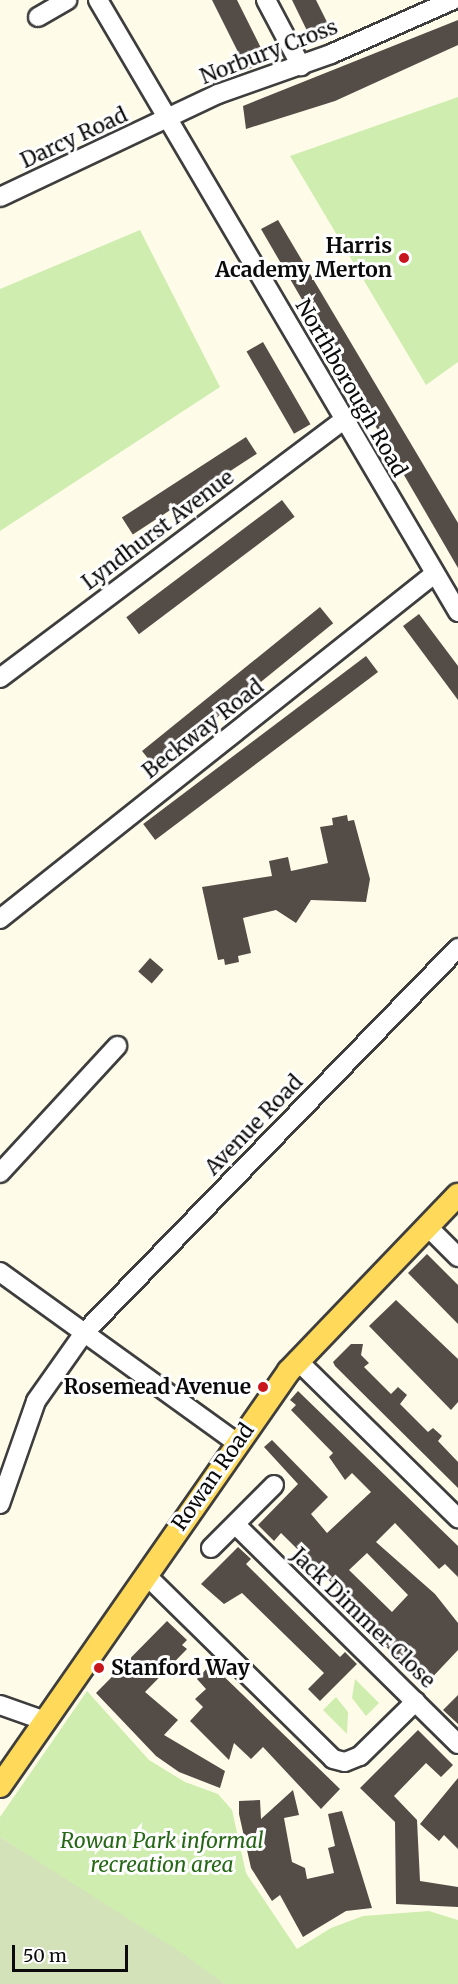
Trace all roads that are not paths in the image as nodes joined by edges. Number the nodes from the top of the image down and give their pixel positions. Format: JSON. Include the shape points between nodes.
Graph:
{"nodes":[{"id":1,"x":68,"y":0,"type":"edge"},
{"id":2,"x":98,"y":0,"type":"edge"},
{"id":3,"x":266,"y":0,"type":"edge"},
{"id":4,"x":453,"y":0,"type":"edge"},
{"id":5,"x":38,"y":18,"type":"dead end"},
{"id":6,"x":301,"y":66,"type":"junction"},
{"id":7,"x":168,"y":121,"type":"junction"},
{"id":8,"x":0,"y":197,"type":"edge"},
{"id":9,"x":343,"y":420,"type":"junction"},
{"id":10,"x":433,"y":575,"type":"junction"},
{"id":11,"x":458,"y":612,"type":"edge"},
{"id":12,"x":0,"y":678,"type":"edge"},
{"id":13,"x":0,"y":919,"type":"edge"},
{"id":14,"x":458,"y":948,"type":"edge"},
{"id":15,"x":117,"y":1046,"type":"dead end"},
{"id":16,"x":0,"y":1173,"type":"edge"},
{"id":17,"x":458,"y":1195,"type":"edge"},
{"id":18,"x":427,"y":1226,"type":"junction"},
{"id":19,"x":458,"y":1257,"type":"edge"},
{"id":20,"x":0,"y":1272,"type":"edge"},
{"id":21,"x":84,"y":1334,"type":"junction"},
{"id":22,"x":297,"y":1360,"type":"junction"},
{"id":23,"x":237,"y":1443,"type":"junction"},
{"id":24,"x":274,"y":1485,"type":"dead end"},
{"id":25,"x":0,"y":1504,"type":"edge"},
{"id":26,"x":458,"y":1518,"type":"edge"},
{"id":27,"x":236,"y":1525,"type":"junction"},
{"id":28,"x":211,"y":1548,"type":"dead end"},
{"id":29,"x":146,"y":1575,"type":"junction"},
{"id":30,"x":416,"y":1701,"type":"junction"},
{"id":31,"x":0,"y":1705,"type":"edge"},
{"id":32,"x":45,"y":1721,"type":"junction"},
{"id":33,"x":458,"y":1744,"type":"edge"},
{"id":34,"x":0,"y":1786,"type":"edge"}],
"edges":[{"from":1,"to":5,"type":"street"},
{"from":2,"to":7,"type":"street","name":"Northborough Road"},
{"from":3,"to":6,"type":"street"},
{"from":4,"to":6,"type":"street","name":"Norbury Cross"},
{"from":6,"to":7,"type":"street","name":"Norbury Cross","via":[[218,94]]},
{"from":7,"to":8,"type":"street","name":"Darcy Road"},
{"from":7,"to":9,"type":"street","name":"Northborough Road"},
{"from":9,"to":10,"type":"street","name":"Northborough Road"},
{"from":9,"to":12,"type":"street","name":"Lyndhurst Avenue"},
{"from":10,"to":11,"type":"street","name":"Northborough Road"},
{"from":10,"to":13,"type":"street","name":"Beckway Road"},
{"from":14,"to":21,"type":"street","name":"Avenue Road"},
{"from":15,"to":16,"type":"street"},
{"from":17,"to":18,"type":"main road","name":"Rowan Road"},
{"from":18,"to":19,"type":"street"},
{"from":18,"to":22,"type":"main road","name":"Rowan Road"},
{"from":20,"to":21,"type":"street"},
{"from":21,"to":23,"type":"street"},
{"from":21,"to":25,"type":"street","name":"Avenue Road","via":[[36,1401]]},
{"from":22,"to":23,"type":"main road","name":"Rowan Road"},
{"from":22,"to":26,"type":"street"},
{"from":23,"to":29,"type":"main road","name":"Rowan Road"},
{"from":24,"to":27,"type":"street"},
{"from":27,"to":28,"type":"street"},
{"from":27,"to":30,"type":"street","name":"Jack Dimmer Close"},
{"from":29,"to":30,"type":"street","via":[[333,1759],[345,1762],[360,1756]]},
{"from":29,"to":32,"type":"main road","name":"Rowan Road"},
{"from":30,"to":33,"type":"street","name":"Jack Dimmer Close"},
{"from":31,"to":32,"type":"street"},
{"from":32,"to":34,"type":"main road","name":"Rowan Road"}]}
